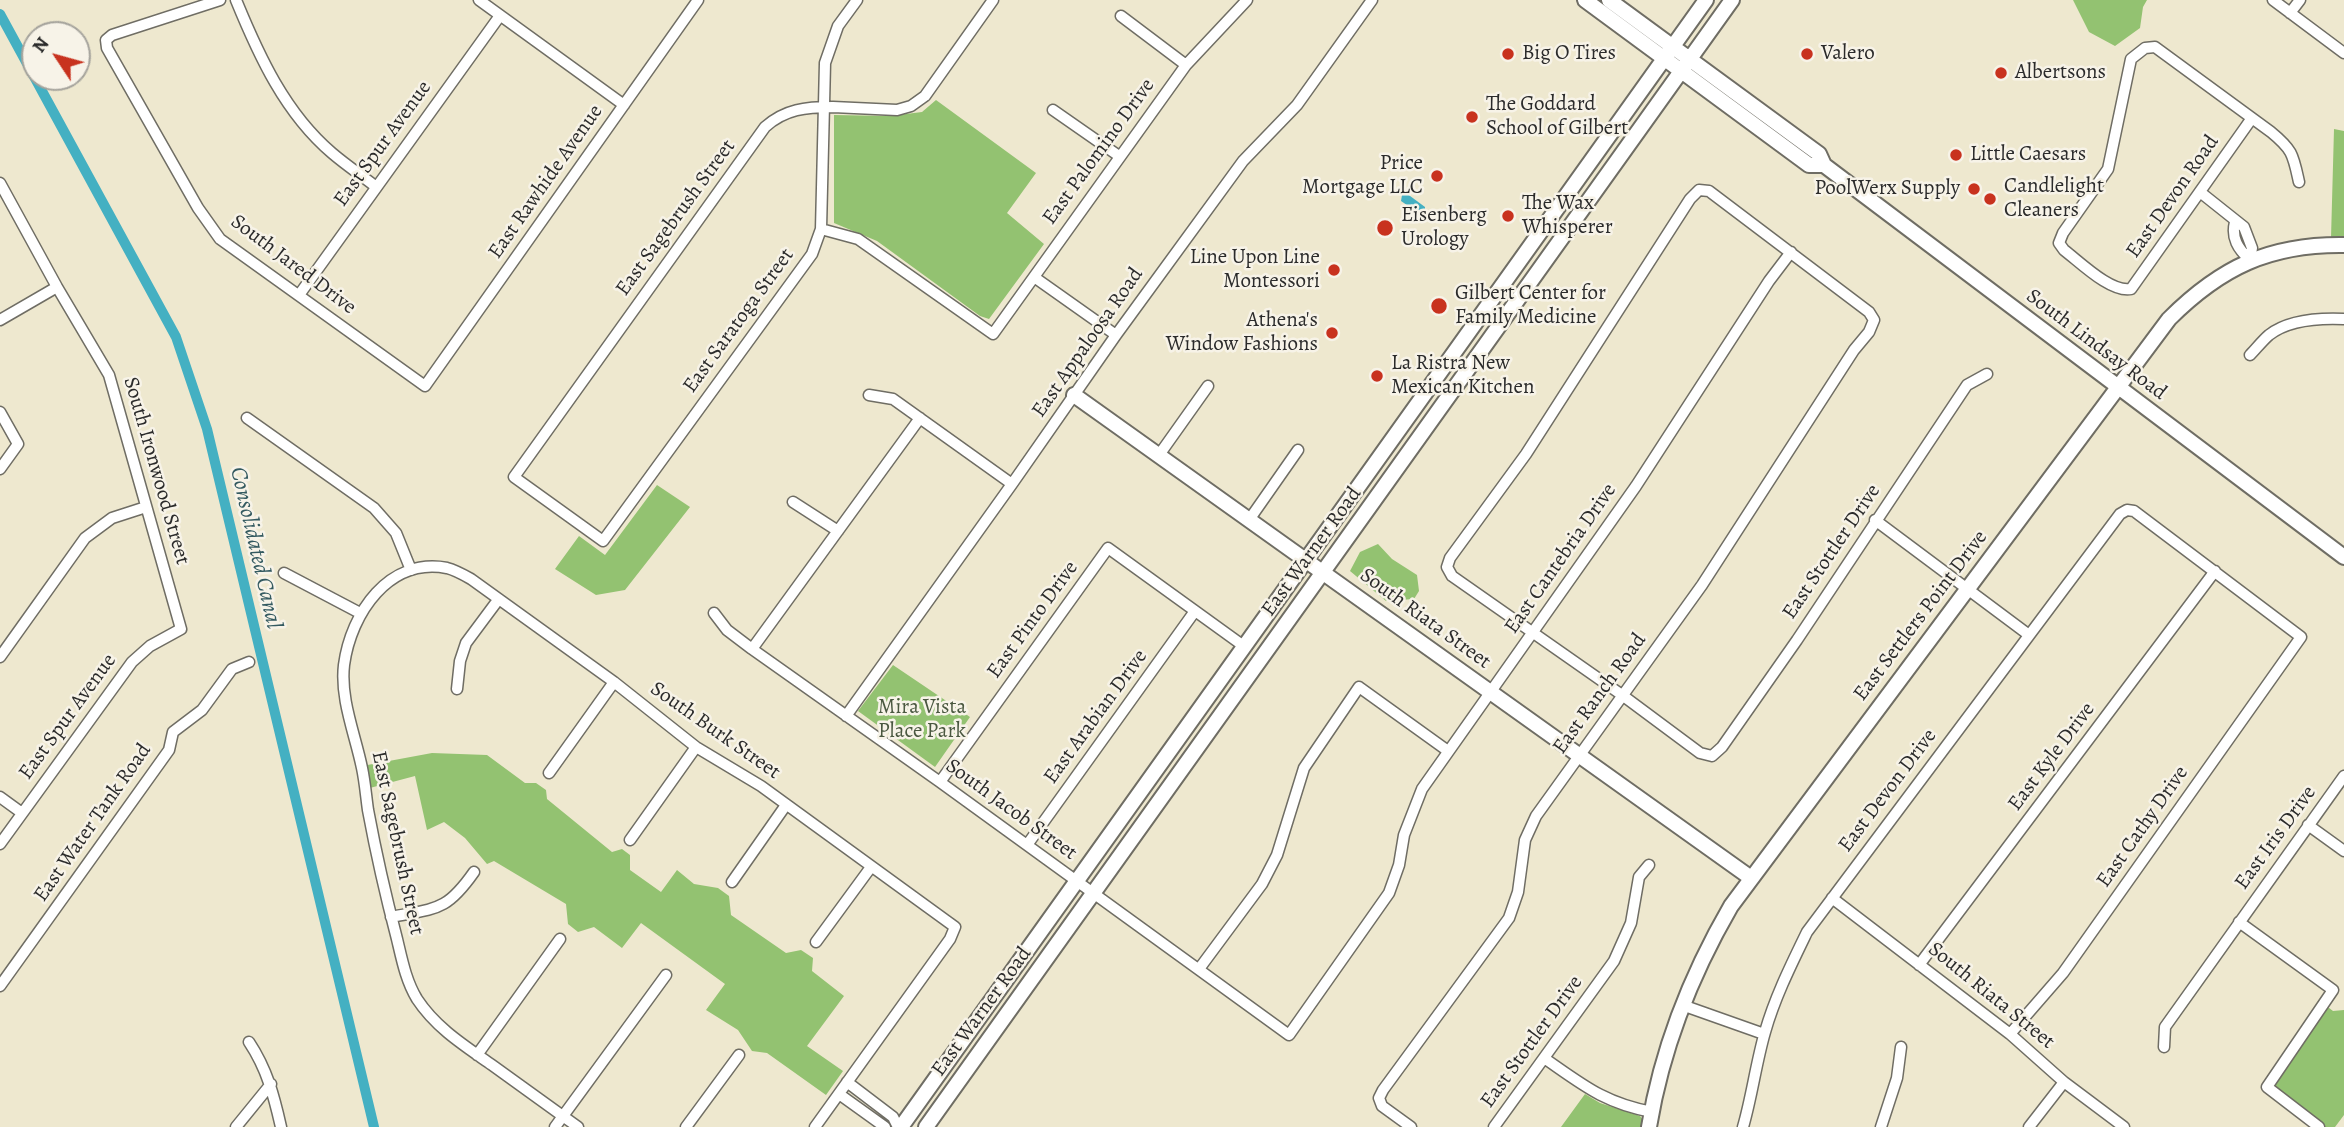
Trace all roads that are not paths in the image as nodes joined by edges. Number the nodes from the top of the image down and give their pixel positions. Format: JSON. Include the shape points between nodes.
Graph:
{"nodes":[{"id":1,"x":220,"y":0,"type":"edge"},
{"id":2,"x":236,"y":0,"type":"edge"},
{"id":3,"x":479,"y":0,"type":"edge"},
{"id":4,"x":698,"y":0,"type":"edge"},
{"id":5,"x":857,"y":0,"type":"edge"},
{"id":6,"x":993,"y":0,"type":"edge"},
{"id":7,"x":1247,"y":0,"type":"edge"},
{"id":8,"x":1372,"y":0,"type":"edge"},
{"id":9,"x":1585,"y":0,"type":"edge"},
{"id":10,"x":1609,"y":0,"type":"edge"},
{"id":11,"x":1706,"y":0,"type":"edge"},
{"id":12,"x":1732,"y":0,"type":"edge"},
{"id":13,"x":2273,"y":0,"type":"edge"},
{"id":14,"x":2300,"y":0,"type":"edge"},
{"id":15,"x":2290,"y":13,"type":"junction"},
{"id":16,"x":1121,"y":16,"type":"dead end"},
{"id":17,"x":499,"y":17,"type":"junction"},
{"id":18,"x":1669,"y":51,"type":"junction"},
{"id":19,"x":2344,"y":52,"type":"edge"},
{"id":20,"x":1686,"y":64,"type":"junction"},
{"id":21,"x":1186,"y":65,"type":"junction"},
{"id":22,"x":624,"y":105,"type":"junction"},
{"id":23,"x":824,"y":107,"type":"junction"},
{"id":24,"x":1054,"y":110,"type":"dead end"},
{"id":25,"x":2252,"y":118,"type":"junction"},
{"id":26,"x":1119,"y":156,"type":"junction"},
{"id":27,"x":2299,"y":182,"type":"dead end"},
{"id":28,"x":375,"y":186,"type":"junction"},
{"id":29,"x":2,"y":190,"type":"edge"},
{"id":30,"x":2200,"y":192,"type":"junction"},
{"id":31,"x":821,"y":229,"type":"junction"},
{"id":32,"x":2344,"y":245,"type":"edge"},
{"id":33,"x":1790,"y":252,"type":"junction"},
{"id":34,"x":2250,"y":260,"type":"junction"},
{"id":35,"x":1513,"y":272,"type":"junction"},
{"id":36,"x":1034,"y":277,"type":"junction"},
{"id":37,"x":1529,"y":284,"type":"junction"},
{"id":38,"x":57,"y":287,"type":"junction"},
{"id":39,"x":299,"y":295,"type":"junction"},
{"id":40,"x":2344,"y":319,"type":"edge"},
{"id":41,"x":0,"y":320,"type":"edge"},
{"id":42,"x":1116,"y":335,"type":"junction"},
{"id":43,"x":2250,"y":355,"type":"dead end"},
{"id":44,"x":1987,"y":374,"type":"dead end"},
{"id":45,"x":425,"y":386,"type":"joint"},
{"id":46,"x":1208,"y":386,"type":"dead end"},
{"id":47,"x":2117,"y":387,"type":"junction"},
{"id":48,"x":869,"y":395,"type":"dead end"},
{"id":49,"x":1074,"y":395,"type":"junction"},
{"id":50,"x":0,"y":412,"type":"edge"},
{"id":51,"x":247,"y":418,"type":"dead end"},
{"id":52,"x":920,"y":418,"type":"junction"},
{"id":53,"x":1298,"y":450,"type":"dead end"},
{"id":54,"x":1159,"y":455,"type":"junction"},
{"id":55,"x":0,"y":469,"type":"edge"},
{"id":56,"x":1012,"y":484,"type":"junction"},
{"id":57,"x":793,"y":502,"type":"dead end"},
{"id":58,"x":146,"y":507,"type":"junction"},
{"id":59,"x":1249,"y":520,"type":"junction"},
{"id":60,"x":1875,"y":520,"type":"junction"},
{"id":61,"x":838,"y":531,"type":"junction"},
{"id":62,"x":603,"y":541,"type":"joint"},
{"id":63,"x":2344,"y":556,"type":"edge"},
{"id":64,"x":1307,"y":561,"type":"junction"},
{"id":65,"x":411,"y":570,"type":"junction"},
{"id":66,"x":2215,"y":571,"type":"junction"},
{"id":67,"x":1323,"y":572,"type":"junction"},
{"id":68,"x":284,"y":573,"type":"dead end"},
{"id":69,"x":1967,"y":589,"type":"junction"},
{"id":70,"x":498,"y":600,"type":"junction"},
{"id":71,"x":1195,"y":611,"type":"junction"},
{"id":72,"x":360,"y":613,"type":"junction"},
{"id":73,"x":714,"y":613,"type":"dead end"},
{"id":74,"x":181,"y":629,"type":"joint"},
{"id":75,"x":1532,"y":634,"type":"junction"},
{"id":76,"x":2029,"y":635,"type":"junction"},
{"id":77,"x":1245,"y":647,"type":"junction"},
{"id":78,"x":752,"y":649,"type":"junction"},
{"id":79,"x":0,"y":657,"type":"edge"},
{"id":80,"x":249,"y":662,"type":"dead end"},
{"id":81,"x":614,"y":682,"type":"junction"},
{"id":82,"x":457,"y":689,"type":"dead end"},
{"id":83,"x":1490,"y":692,"type":"junction"},
{"id":84,"x":1622,"y":695,"type":"junction"},
{"id":85,"x":846,"y":716,"type":"junction"},
{"id":86,"x":696,"y":747,"type":"junction"},
{"id":87,"x":1448,"y":751,"type":"junction"},
{"id":88,"x":1580,"y":756,"type":"junction"},
{"id":89,"x":549,"y":773,"type":"dead end"},
{"id":90,"x":2344,"y":776,"type":"edge"},
{"id":91,"x":940,"y":782,"type":"junction"},
{"id":92,"x":0,"y":797,"type":"edge"},
{"id":93,"x":786,"y":805,"type":"junction"},
{"id":94,"x":22,"y":813,"type":"junction"},
{"id":95,"x":2308,"y":825,"type":"junction"},
{"id":96,"x":630,"y":840,"type":"dead end"},
{"id":97,"x":0,"y":844,"type":"edge"},
{"id":98,"x":1027,"y":845,"type":"junction"},
{"id":99,"x":2344,"y":851,"type":"edge"},
{"id":100,"x":1649,"y":865,"type":"dead end"},
{"id":101,"x":871,"y":867,"type":"junction"},
{"id":102,"x":474,"y":872,"type":"dead end"},
{"id":103,"x":1751,"y":878,"type":"junction"},
{"id":104,"x":1077,"y":881,"type":"junction"},
{"id":105,"x":732,"y":882,"type":"dead end"},
{"id":106,"x":1093,"y":893,"type":"junction"},
{"id":107,"x":1832,"y":898,"type":"junction"},
{"id":108,"x":391,"y":917,"type":"junction"},
{"id":109,"x":2239,"y":922,"type":"junction"},
{"id":110,"x":560,"y":939,"type":"dead end"},
{"id":111,"x":816,"y":942,"type":"dead end"},
{"id":112,"x":1919,"y":965,"type":"junction"},
{"id":113,"x":1199,"y":969,"type":"junction"},
{"id":114,"x":666,"y":975,"type":"dead end"},
{"id":115,"x":0,"y":986,"type":"edge"},
{"id":116,"x":1682,"y":1005,"type":"junction"},
{"id":117,"x":1764,"y":1034,"type":"junction"},
{"id":118,"x":2010,"y":1034,"type":"junction"},
{"id":119,"x":1289,"y":1035,"type":"joint"},
{"id":120,"x":249,"y":1042,"type":"dead end"},
{"id":121,"x":2164,"y":1046,"type":"dead end"},
{"id":122,"x":1901,"y":1047,"type":"dead end"},
{"id":123,"x":477,"y":1055,"type":"junction"},
{"id":124,"x":739,"y":1055,"type":"dead end"},
{"id":125,"x":1544,"y":1058,"type":"junction"},
{"id":126,"x":847,"y":1082,"type":"junction"},
{"id":127,"x":2064,"y":1082,"type":"junction"},
{"id":128,"x":271,"y":1084,"type":"junction"},
{"id":129,"x":839,"y":1094,"type":"junction"},
{"id":130,"x":563,"y":1116,"type":"junction"},
{"id":131,"x":1651,"y":1120,"type":"edge"},
{"id":132,"x":2304,"y":1123,"type":"edge"},
{"id":133,"x":236,"y":1127,"type":"edge"},
{"id":134,"x":281,"y":1127,"type":"edge"},
{"id":135,"x":555,"y":1127,"type":"edge"},
{"id":136,"x":578,"y":1127,"type":"edge"},
{"id":137,"x":686,"y":1127,"type":"edge"},
{"id":138,"x":815,"y":1127,"type":"edge"},
{"id":139,"x":885,"y":1127,"type":"edge"},
{"id":140,"x":900,"y":1127,"type":"edge"},
{"id":141,"x":926,"y":1127,"type":"edge"},
{"id":142,"x":1411,"y":1127,"type":"edge"},
{"id":143,"x":1494,"y":1127,"type":"edge"},
{"id":144,"x":1743,"y":1127,"type":"edge"},
{"id":145,"x":1881,"y":1127,"type":"edge"},
{"id":146,"x":2029,"y":1127,"type":"edge"},
{"id":147,"x":2124,"y":1127,"type":"edge"},
{"id":148,"x":2319,"y":1127,"type":"edge"}],
"edges":[{"from":1,"to":39,"type":"street","name":"South Jared Drive","via":[[106,40],[198,208],[220,239]]},
{"from":2,"to":28,"type":"street","via":[[260,58],[296,114],[330,152]]},
{"from":3,"to":17,"type":"street"},
{"from":4,"to":22,"type":"street","name":"East Rawhide Avenue"},
{"from":5,"to":23,"type":"street","via":[[838,26],[825,63]]},
{"from":6,"to":23,"type":"street","via":[[925,96],[911,106],[897,110]]},
{"from":7,"to":21,"type":"street","name":"East Palomino Drive"},
{"from":8,"to":42,"type":"street","name":"East Appaloosa Road","via":[[1297,105],[1243,162]]},
{"from":9,"to":18,"type":"main road","name":"South Lindsay Road"},
{"from":10,"to":18,"type":"main road","name":"South Lindsay Road"},
{"from":11,"to":18,"type":"main road","name":"East Warner Road"},
{"from":12,"to":20,"type":"main road","name":"East Warner Road"},
{"from":13,"to":15,"type":"street"},
{"from":14,"to":15,"type":"street"},
{"from":15,"to":19,"type":"street"},
{"from":16,"to":21,"type":"street"},
{"from":17,"to":22,"type":"street"},
{"from":17,"to":28,"type":"street","name":"East Spur Avenue"},
{"from":18,"to":20,"type":"main road","name":"South Lindsay Road"},
{"from":18,"to":35,"type":"main road","name":"East Warner Road"},
{"from":20,"to":37,"type":"main road","name":"East Warner Road"},
{"from":20,"to":47,"type":"main road","name":"South Lindsay Road","via":[[1819,154],[1824,166]]},
{"from":21,"to":26,"type":"street","name":"East Palomino Drive"},
{"from":22,"to":45,"type":"street","name":"East Rawhide Avenue"},
{"from":23,"to":31,"type":"street","name":"East Saratoga Street"},
{"from":23,"to":62,"type":"street","name":"East Sagebrush Street","via":[[799,108],[777,116],[765,127],[514,477]]},
{"from":24,"to":26,"type":"street"},
{"from":25,"to":27,"type":"street","via":[[2287,145]]},
{"from":25,"to":30,"type":"street","name":"East Devon Road"},
{"from":25,"to":30,"type":"street","name":"East Devon Road","via":[[2155,47],[2139,52],[2127,69],[2108,169],[2059,243],[2112,287],[2131,289]]},
{"from":26,"to":36,"type":"street","name":"East Palomino Drive"},
{"from":28,"to":39,"type":"street","name":"East Spur Avenue"},
{"from":29,"to":38,"type":"street","name":"South Ironwood Street"},
{"from":30,"to":34,"type":"street","via":[[2244,227],[2252,248]]},
{"from":31,"to":36,"type":"street","name":"East Palomino Drive","via":[[858,239],[993,334]]},
{"from":31,"to":62,"type":"street","name":"East Saratoga Street","via":[[812,254]]},
{"from":32,"to":34,"type":"main road","name":"East Settlers Point Drive","via":[[2292,247]]},
{"from":33,"to":75,"type":"street","name":"East Cantebria Drive"},
{"from":33,"to":75,"type":"street","via":[[1709,191],[1699,190],[1690,199],[1525,454],[1450,558],[1447,567],[1452,576]]},
{"from":33,"to":84,"type":"street","name":"East Ranch Road","via":[[1874,320],[1702,585]]},
{"from":34,"to":47,"type":"main road","name":"East Settlers Point Drive","via":[[2210,282],[2183,305]]},
{"from":35,"to":37,"type":"main road"},
{"from":35,"to":64,"type":"main road","name":"East Warner Road"},
{"from":36,"to":42,"type":"street"},
{"from":37,"to":67,"type":"main road","name":"East Warner Road"},
{"from":38,"to":41,"type":"street"},
{"from":38,"to":58,"type":"street","name":"South Ironwood Street","via":[[109,374]]},
{"from":39,"to":45,"type":"street","name":"South Jared Drive"},
{"from":40,"to":43,"type":"street","via":[[2298,323],[2270,334]]},
{"from":42,"to":49,"type":"street","name":"East Appaloosa Road"},
{"from":44,"to":60,"type":"street","name":"East Stottler Drive","via":[[1968,385]]},
{"from":46,"to":54,"type":"street"},
{"from":47,"to":63,"type":"main road","name":"South Lindsay Road"},
{"from":47,"to":69,"type":"main road","name":"East Settlers Point Drive"},
{"from":48,"to":52,"type":"street","via":[[893,398]]},
{"from":49,"to":54,"type":"main road","name":"South Riata Street"},
{"from":49,"to":56,"type":"street","name":"East Appaloosa Road"},
{"from":50,"to":55,"type":"street","via":[[18,444]]},
{"from":51,"to":65,"type":"street","via":[[374,508],[396,533]]},
{"from":52,"to":56,"type":"street"},
{"from":52,"to":61,"type":"street"},
{"from":53,"to":59,"type":"street"},
{"from":54,"to":59,"type":"main road","name":"South Riata Street"},
{"from":56,"to":85,"type":"street","name":"East Appaloosa Road"},
{"from":57,"to":61,"type":"street"},
{"from":58,"to":74,"type":"street","name":"South Ironwood Street"},
{"from":58,"to":79,"type":"street","via":[[112,518],[85,538]]},
{"from":59,"to":64,"type":"main road","name":"South Riata Street"},
{"from":60,"to":69,"type":"street"},
{"from":60,"to":84,"type":"street","name":"East Stottler Drive","via":[[1797,640],[1712,756],[1700,753]]},
{"from":61,"to":78,"type":"street"},
{"from":64,"to":67,"type":"main road","name":"South Riata Street"},
{"from":64,"to":77,"type":"main road","name":"East Warner Road"},
{"from":65,"to":70,"type":"street","name":"South Burk Street","via":[[430,566],[450,569]]},
{"from":65,"to":72,"type":"street","name":"South Burk Street","via":[[387,581]]},
{"from":66,"to":76,"type":"street","name":"East Devon Drive","via":[[2127,510]]},
{"from":66,"to":112,"type":"street","name":"East Kyle Drive"},
{"from":66,"to":118,"type":"street","name":"East Cathy Drive","via":[[2301,637],[2063,973]]},
{"from":67,"to":83,"type":"main road","name":"South Riata Street"},
{"from":67,"to":106,"type":"main road","name":"East Warner Road"},
{"from":68,"to":72,"type":"street"},
{"from":69,"to":76,"type":"street"},
{"from":69,"to":103,"type":"main road","name":"East Settlers Point Drive"},
{"from":70,"to":81,"type":"street","name":"South Burk Street"},
{"from":70,"to":82,"type":"street","via":[[466,643]]},
{"from":71,"to":77,"type":"street"},
{"from":71,"to":91,"type":"street","name":"East Pinto Drive","via":[[1108,548]]},
{"from":71,"to":98,"type":"street","name":"East Arabian Drive"},
{"from":72,"to":108,"type":"street","name":"East Sagebrush Street","via":[[348,646],[343,690]]},
{"from":73,"to":78,"type":"street","name":"South Jacob Street"},
{"from":74,"to":94,"type":"street","name":"East Spur Avenue","via":[[132,662]]},
{"from":75,"to":83,"type":"street","name":"East Cantebria Drive"},
{"from":75,"to":84,"type":"street"},
{"from":76,"to":107,"type":"street","name":"East Devon Drive"},
{"from":77,"to":104,"type":"main road","name":"East Warner Road"},
{"from":78,"to":85,"type":"street","name":"South Jacob Street"},
{"from":80,"to":115,"type":"street","name":"East Water Tank Road","via":[[232,669],[202,710],[173,732],[169,750]]},
{"from":81,"to":86,"type":"street","name":"South Burk Street"},
{"from":81,"to":89,"type":"street"},
{"from":83,"to":87,"type":"street","name":"East Cantebria Drive"},
{"from":83,"to":88,"type":"main road","name":"South Riata Street"},
{"from":84,"to":88,"type":"street","name":"East Ranch Road"},
{"from":85,"to":91,"type":"street","name":"South Jacob Street"},
{"from":86,"to":93,"type":"street","name":"South Burk Street"},
{"from":86,"to":96,"type":"street"},
{"from":87,"to":113,"type":"street","via":[[1359,687],[1304,768],[1281,845],[1262,884]]},
{"from":87,"to":119,"type":"street","name":"East Cantebria Drive","via":[[1422,789],[1389,893]]},
{"from":88,"to":103,"type":"main road","name":"South Riata Street"},
{"from":88,"to":142,"type":"street","name":"East Ranch Road","via":[[1536,816],[1525,840],[1518,892],[1509,918],[1379,1098],[1382,1106]]},
{"from":90,"to":95,"type":"street","name":"East Iris Drive"},
{"from":91,"to":98,"type":"street","name":"South Jacob Street"},
{"from":92,"to":94,"type":"street"},
{"from":93,"to":101,"type":"street","name":"South Burk Street"},
{"from":93,"to":105,"type":"street"},
{"from":94,"to":97,"type":"street","name":"East Spur Avenue"},
{"from":95,"to":99,"type":"street"},
{"from":95,"to":109,"type":"street","name":"East Iris Drive"},
{"from":98,"to":104,"type":"street","name":"South Jacob Street"},
{"from":100,"to":125,"type":"street","name":"East Stottler Drive","via":[[1639,877],[1631,923],[1614,961]]},
{"from":101,"to":111,"type":"street"},
{"from":101,"to":126,"type":"street","name":"South Burk Street","via":[[955,926]]},
{"from":102,"to":108,"type":"street","via":[[442,907]]},
{"from":103,"to":116,"type":"main road","name":"East Settlers Point Drive","via":[[1719,927]]},
{"from":104,"to":106,"type":"street","name":"South Jacob Street"},
{"from":104,"to":140,"type":"main road","name":"East Warner Road"},
{"from":106,"to":113,"type":"street","name":"South Jacob Street"},
{"from":106,"to":141,"type":"main road","name":"East Warner Road"},
{"from":107,"to":112,"type":"street","name":"South Riata Street"},
{"from":107,"to":117,"type":"street","name":"East Devon Drive","via":[[1807,932]]},
{"from":108,"to":123,"type":"street","name":"East Sagebrush Street","via":[[417,999],[444,1031]]},
{"from":109,"to":121,"type":"street","name":"East Iris Drive","via":[[2165,1027]]},
{"from":109,"to":132,"type":"street","via":[[2333,989],[2267,1087]]},
{"from":110,"to":123,"type":"street"},
{"from":112,"to":118,"type":"street","name":"South Riata Street"},
{"from":113,"to":119,"type":"street","name":"South Jacob Street"},
{"from":114,"to":130,"type":"street"},
{"from":116,"to":117,"type":"street"},
{"from":116,"to":131,"type":"main road","name":"East Settlers Point Drive"},
{"from":117,"to":144,"type":"street","name":"East Devon Drive"},
{"from":118,"to":127,"type":"street","name":"South Riata Street"},
{"from":120,"to":128,"type":"street"},
{"from":122,"to":145,"type":"street","via":[[1897,1078]]},
{"from":123,"to":130,"type":"street","name":"East Sagebrush Street"},
{"from":124,"to":137,"type":"street"},
{"from":125,"to":131,"type":"street","via":[[1604,1098]]},
{"from":125,"to":143,"type":"street","name":"East Stottler Drive"},
{"from":126,"to":129,"type":"street"},
{"from":126,"to":140,"type":"street"},
{"from":127,"to":146,"type":"street"},
{"from":127,"to":147,"type":"street","name":"South Riata Street"},
{"from":128,"to":133,"type":"street"},
{"from":128,"to":134,"type":"street"},
{"from":129,"to":138,"type":"street"},
{"from":129,"to":139,"type":"street"},
{"from":130,"to":135,"type":"street"},
{"from":130,"to":136,"type":"street","name":"East Sagebrush Street"},
{"from":132,"to":148,"type":"street"}]}
